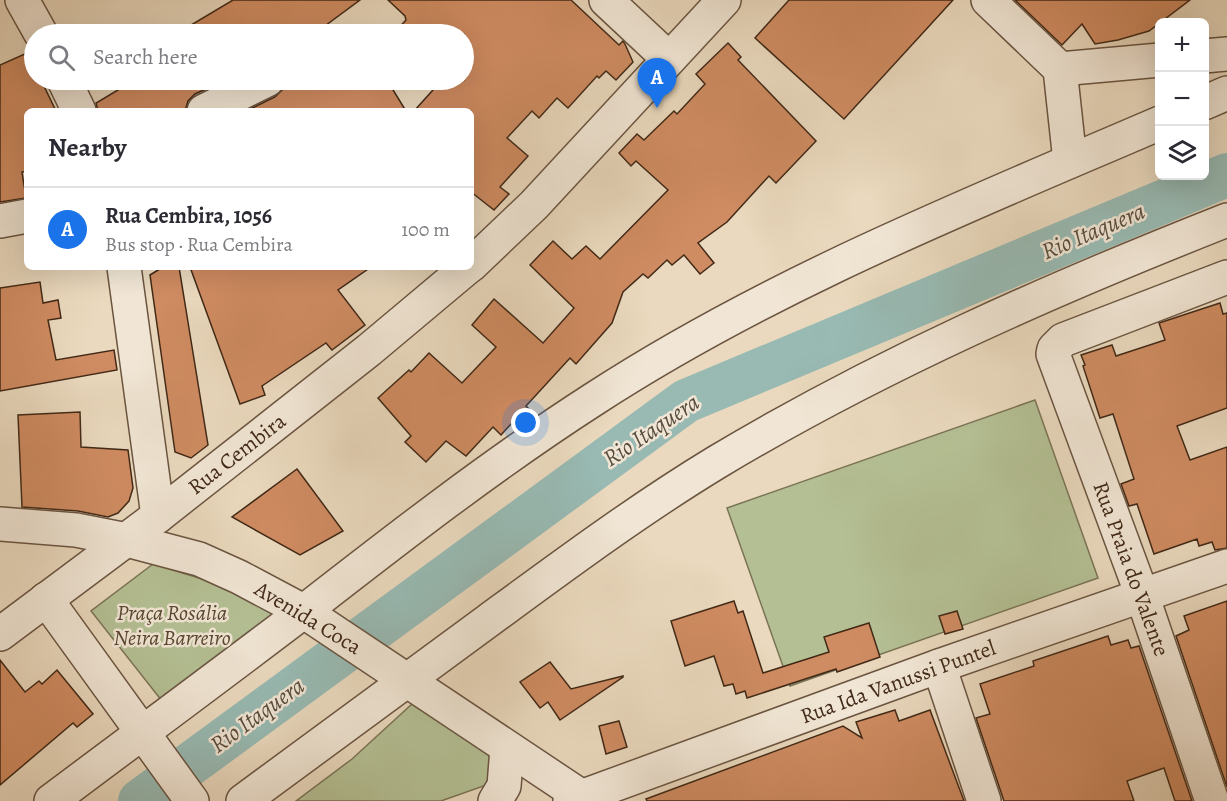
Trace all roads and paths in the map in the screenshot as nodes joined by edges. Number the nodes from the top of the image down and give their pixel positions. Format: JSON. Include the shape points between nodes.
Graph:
{"nodes":[{"id":1,"x":606,"y":0,"type":"edge"},
{"id":2,"x":724,"y":0,"type":"edge"},
{"id":3,"x":988,"y":0,"type":"edge"},
{"id":4,"x":1227,"y":54,"type":"edge"},
{"id":5,"x":1209,"y":56,"type":"edge"},
{"id":6,"x":669,"y":59,"type":"junction"},
{"id":7,"x":1155,"y":60,"type":"edge"},
{"id":8,"x":1060,"y":69,"type":"junction"},
{"id":9,"x":69,"y":90,"type":"edge"},
{"id":10,"x":247,"y":90,"type":"edge"},
{"id":11,"x":1227,"y":93,"type":"edge"},
{"id":12,"x":1209,"y":101,"type":"edge"},
{"id":13,"x":78,"y":108,"type":"edge"},
{"id":14,"x":210,"y":108,"type":"edge"},
{"id":15,"x":1155,"y":125,"type":"edge"},
{"id":16,"x":1070,"y":161,"type":"junction"},
{"id":17,"x":24,"y":217,"type":"edge"},
{"id":18,"x":1227,"y":220,"type":"edge"},
{"id":19,"x":0,"y":221,"type":"edge"},
{"id":20,"x":474,"y":262,"type":"edge"},
{"id":21,"x":124,"y":270,"type":"edge"},
{"id":22,"x":465,"y":270,"type":"edge"},
{"id":23,"x":1227,"y":277,"type":"edge"},
{"id":24,"x":158,"y":516,"type":"junction"},
{"id":25,"x":0,"y":524,"type":"edge"},
{"id":26,"x":127,"y":540,"type":"junction"},
{"id":27,"x":1227,"y":566,"type":"edge"},
{"id":28,"x":1142,"y":595,"type":"junction"},
{"id":29,"x":46,"y":599,"type":"junction"},
{"id":30,"x":312,"y":617,"type":"junction"},
{"id":31,"x":0,"y":634,"type":"edge"},
{"id":32,"x":939,"y":666,"type":"junction"},
{"id":33,"x":403,"y":677,"type":"junction"},
{"id":34,"x":148,"y":739,"type":"junction"},
{"id":35,"x":507,"y":748,"type":"junction"},
{"id":36,"x":580,"y":800,"type":"edge"},
{"id":37,"x":51,"y":801,"type":"edge"},
{"id":38,"x":192,"y":801,"type":"edge"},
{"id":39,"x":243,"y":801,"type":"edge"},
{"id":40,"x":495,"y":801,"type":"edge"},
{"id":41,"x":984,"y":801,"type":"edge"},
{"id":42,"x":1212,"y":801,"type":"edge"}],
"edges":[{"from":1,"to":6,"type":"street"},
{"from":2,"to":6,"type":"street","name":"Rua Cembira"},
{"from":3,"to":8,"type":"street"},
{"from":4,"to":5,"type":"street"},
{"from":6,"to":20,"type":"street","name":"Rua Cembira","via":[[534,205]]},
{"from":7,"to":8,"type":"street"},
{"from":8,"to":16,"type":"street"},
{"from":9,"to":13,"type":"street"},
{"from":10,"to":14,"type":"street"},
{"from":11,"to":12,"type":"street"},
{"from":15,"to":16,"type":"street"},
{"from":16,"to":30,"type":"street","via":[[889,239],[771,297],[595,398],[446,501]]},
{"from":17,"to":19,"type":"street"},
{"from":18,"to":33,"type":"street","via":[[1024,304],[912,356],[814,408],[716,463]]},
{"from":21,"to":24,"type":"street"},
{"from":22,"to":24,"type":"street","name":"Rua Cembira"},
{"from":23,"to":28,"type":"street","name":"Rua Praia do Valente","via":[[1063,340],[1054,350]]},
{"from":24,"to":26,"type":"street","name":"Rua Cembira"},
{"from":25,"to":26,"type":"street","name":"Avenida Coca"},
{"from":26,"to":29,"type":"street","name":"Rua Cembira"},
{"from":26,"to":30,"type":"street","name":"Avenida Coca","via":[[199,559]]},
{"from":27,"to":28,"type":"street","name":"Rua Ida Vanussi Puntel"},
{"from":28,"to":32,"type":"street","name":"Rua Ida Vanussi Puntel"},
{"from":28,"to":42,"type":"street","name":"Rua Praia do Valente"},
{"from":29,"to":31,"type":"street","name":"Rua Cembira"},
{"from":29,"to":34,"type":"street"},
{"from":30,"to":33,"type":"street","name":"Avenida Coca"},
{"from":30,"to":34,"type":"street"},
{"from":32,"to":36,"type":"street","name":"Rua Ida Vanussi Puntel"},
{"from":32,"to":41,"type":"street"},
{"from":33,"to":35,"type":"street","name":"Avenida Coca"},
{"from":33,"to":39,"type":"street"},
{"from":34,"to":37,"type":"street"},
{"from":34,"to":38,"type":"street"},
{"from":35,"to":36,"type":"street","name":"Avenida Coca"},
{"from":35,"to":40,"type":"street","via":[[504,786]]}]}
